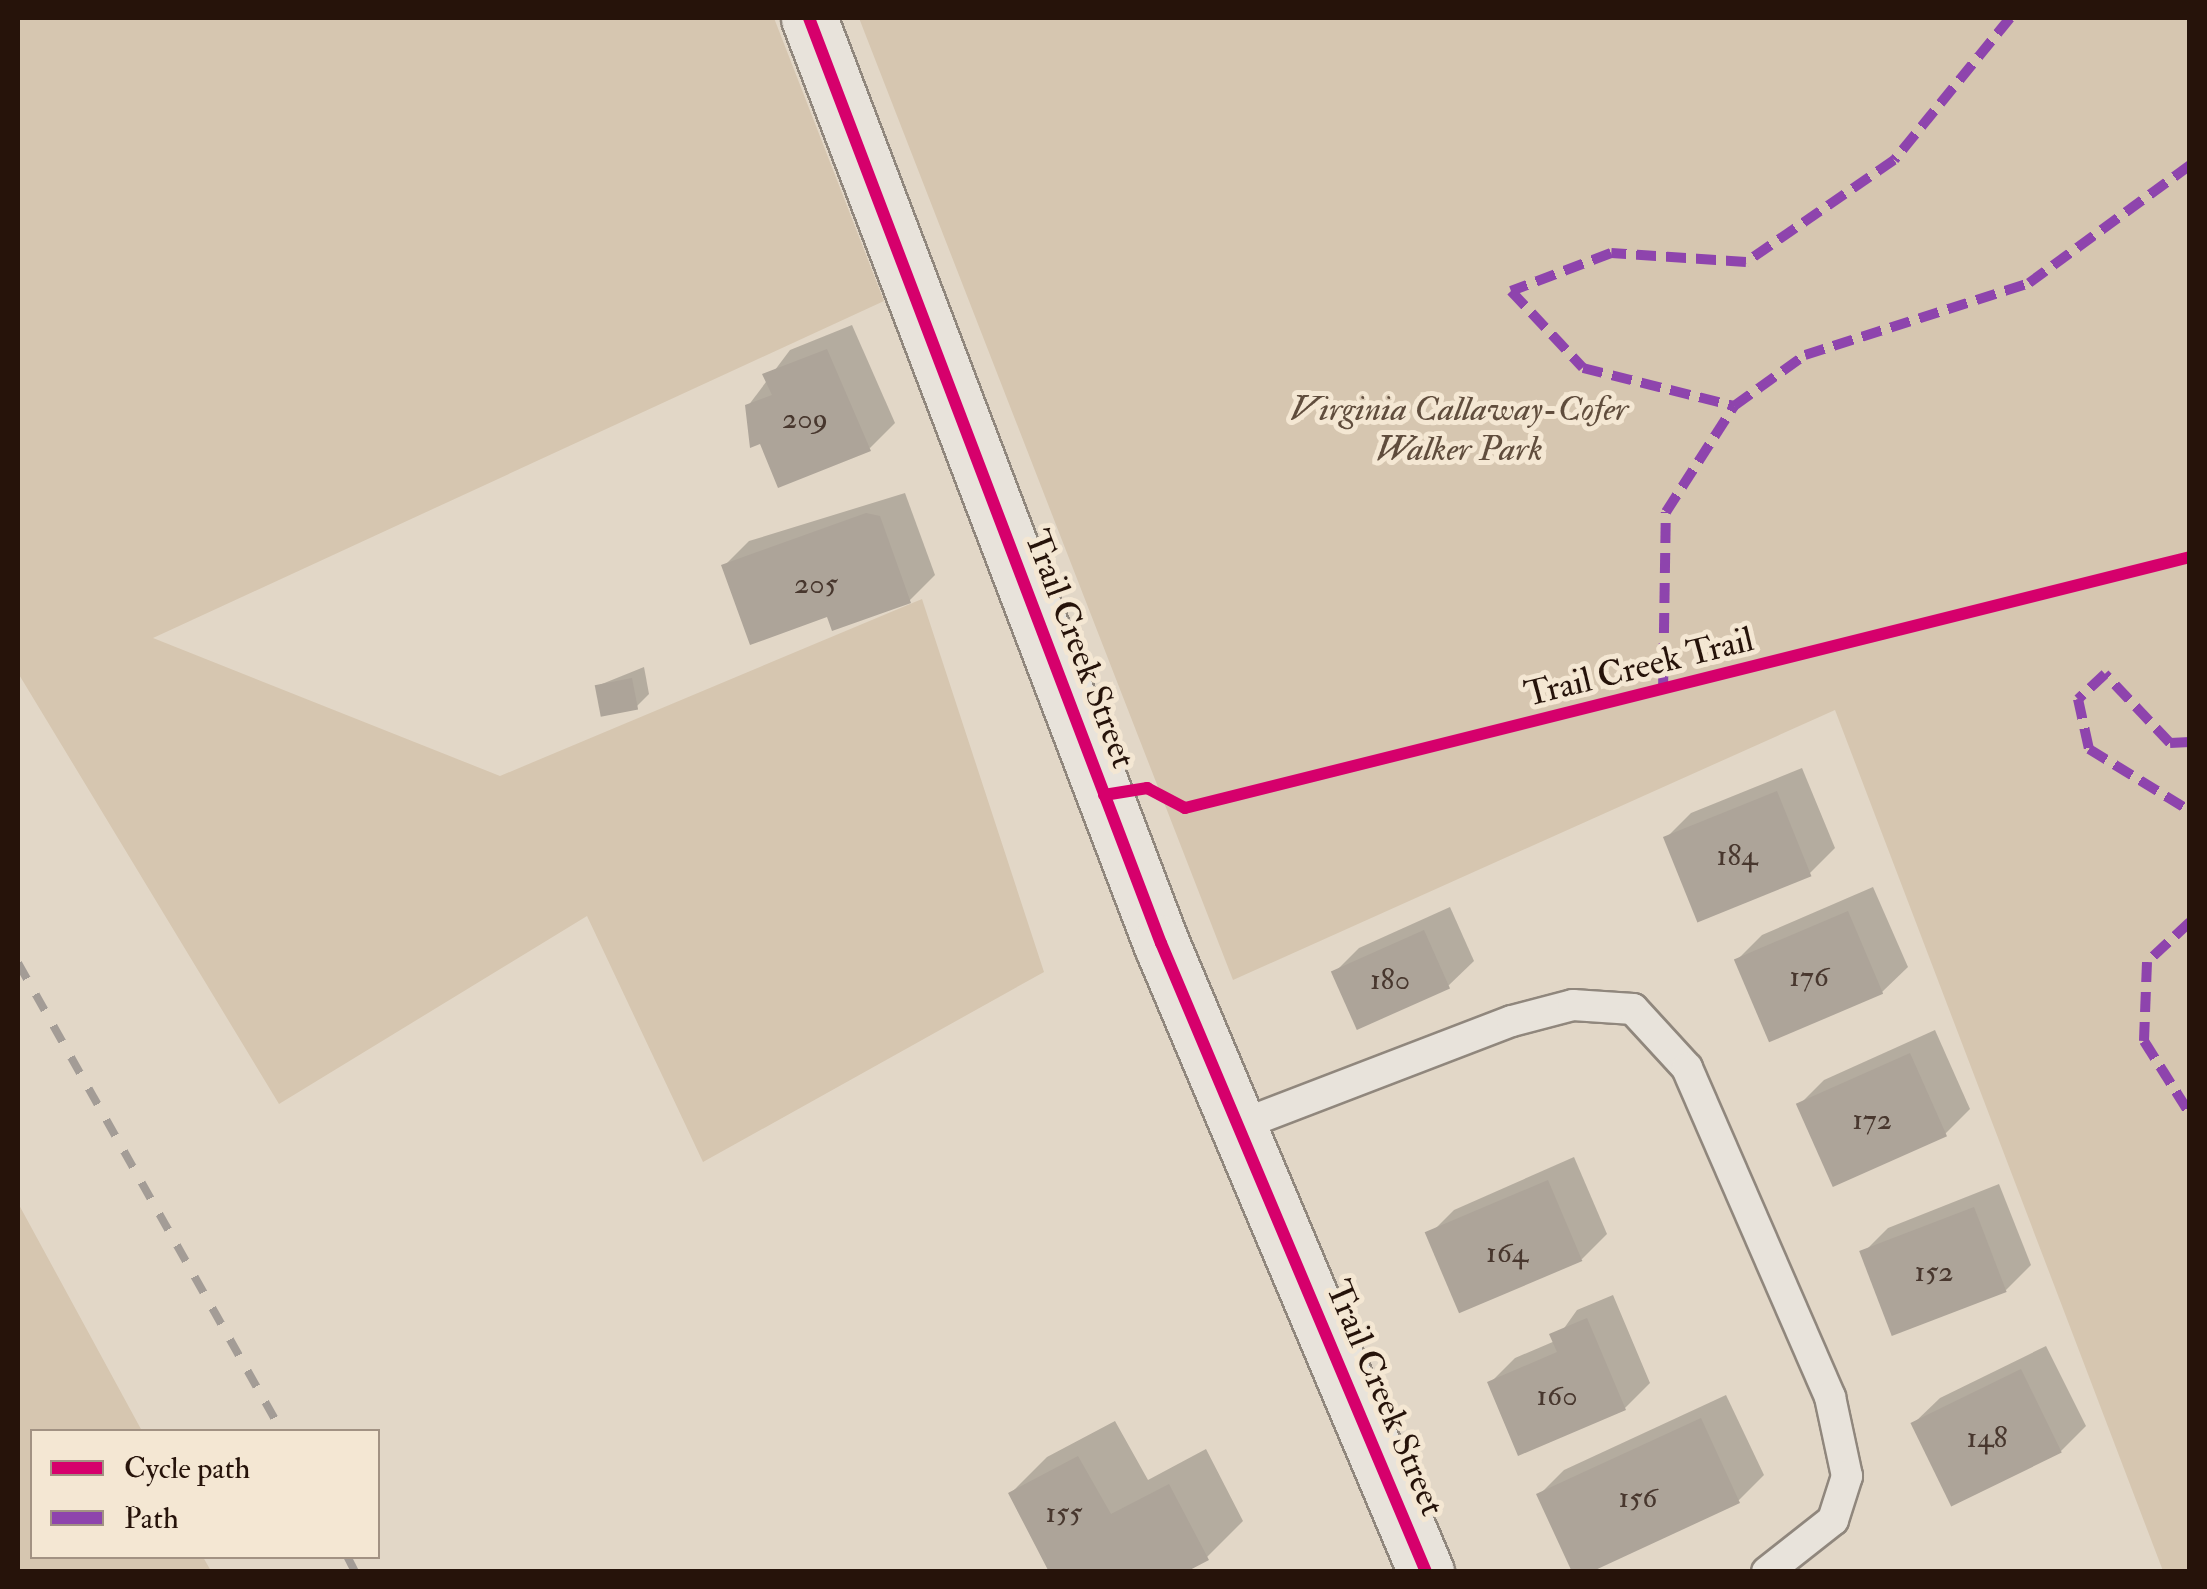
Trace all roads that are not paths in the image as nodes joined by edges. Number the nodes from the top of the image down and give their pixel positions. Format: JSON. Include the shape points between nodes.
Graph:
{"nodes":[{"id":1,"x":810,"y":18,"type":"edge"},
{"id":2,"x":1238,"y":1126,"type":"junction"},
{"id":3,"x":1426,"y":1572,"type":"edge"},
{"id":4,"x":1767,"y":1572,"type":"edge"}],
"edges":[{"from":1,"to":2,"type":"street","name":"Trail Creek Street"},
{"from":2,"to":3,"type":"street","name":"Trail Creek Street"},
{"from":2,"to":4,"type":"lane","via":[[1512,1020],[1573,1005],[1633,1009],[1688,1068],[1830,1397],[1848,1476],[1833,1520]]}]}
